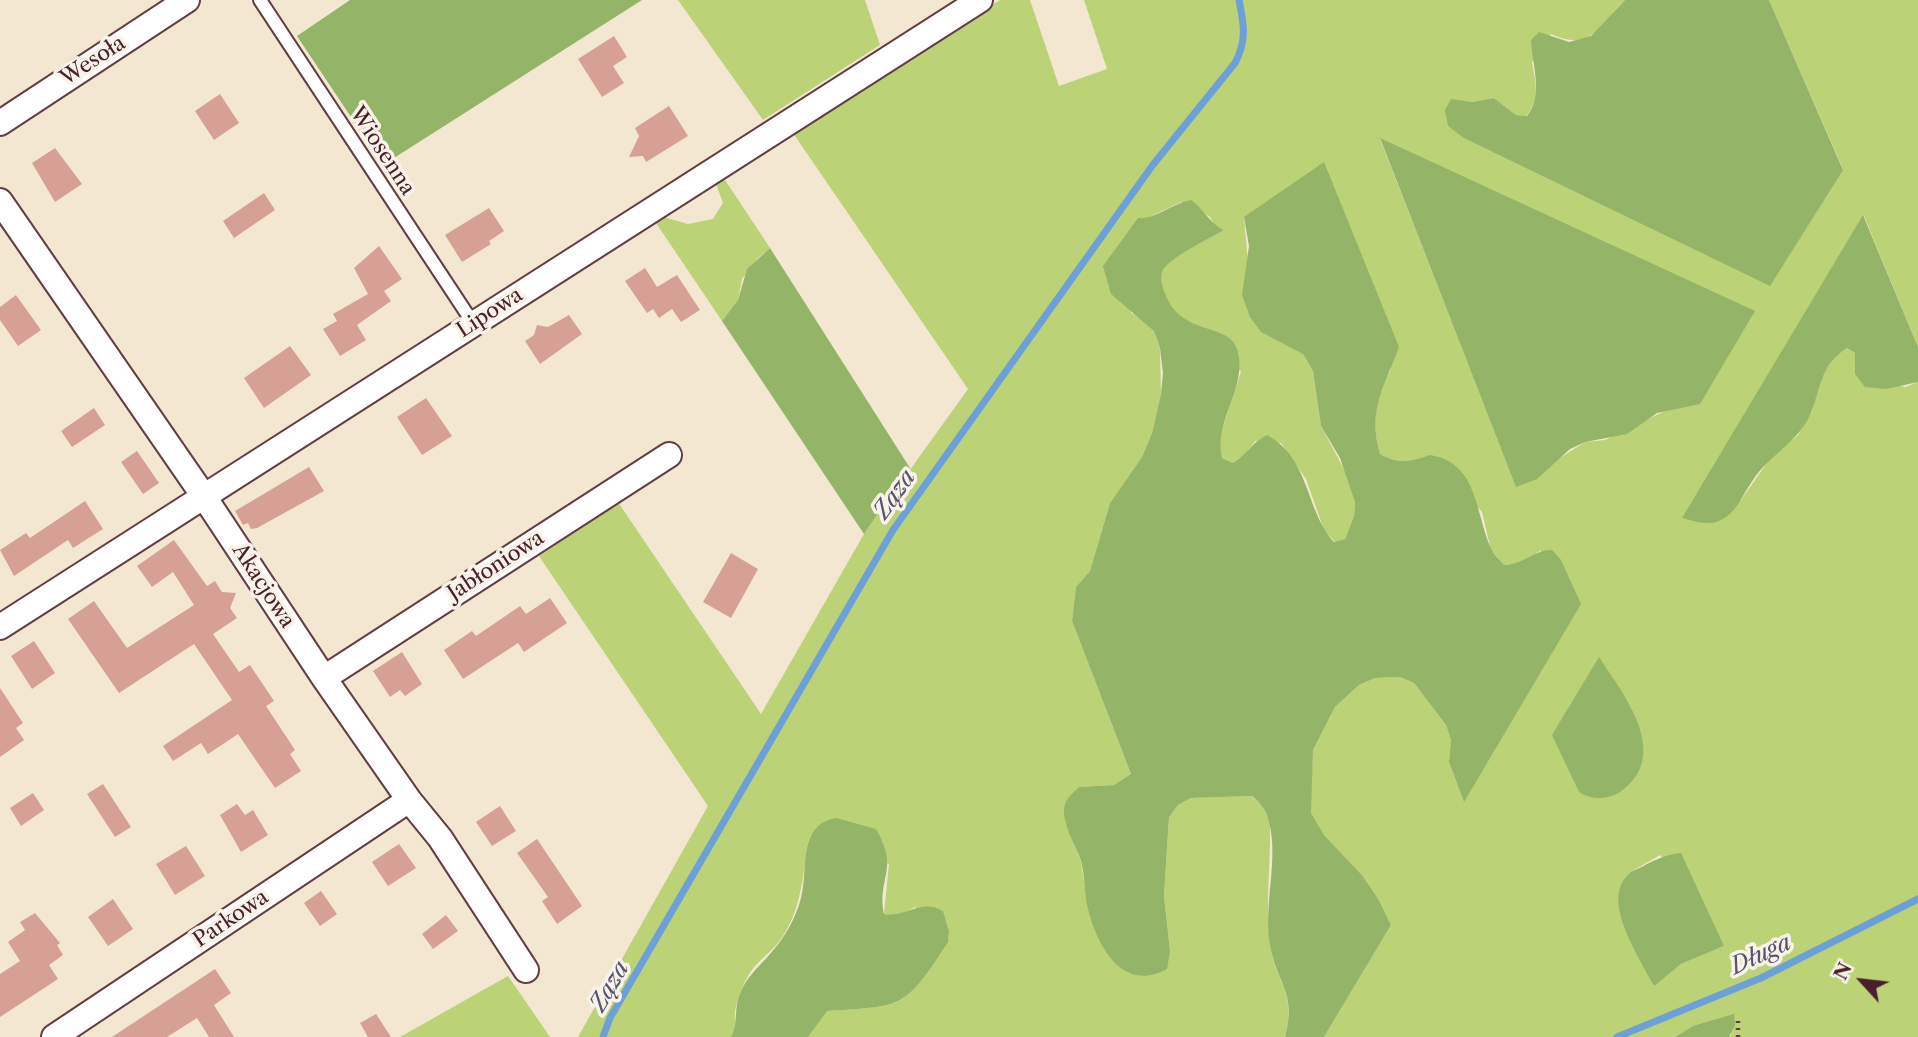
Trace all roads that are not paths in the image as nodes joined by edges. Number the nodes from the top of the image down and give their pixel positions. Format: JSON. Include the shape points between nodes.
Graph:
{"nodes":[{"id":1,"x":187,"y":0,"type":"edge"},
{"id":2,"x":260,"y":0,"type":"edge"},
{"id":3,"x":980,"y":0,"type":"edge"},
{"id":4,"x":0,"y":123,"type":"edge"},
{"id":5,"x":0,"y":201,"type":"edge"},
{"id":6,"x":473,"y":323,"type":"junction"},
{"id":7,"x":669,"y":454,"type":"dead end"},
{"id":8,"x":203,"y":495,"type":"junction"},
{"id":9,"x":0,"y":627,"type":"edge"},
{"id":10,"x":324,"y":678,"type":"junction"},
{"id":11,"x":409,"y":800,"type":"junction"},
{"id":12,"x":526,"y":970,"type":"dead end"},
{"id":13,"x":54,"y":1037,"type":"edge"}],
"edges":[{"from":1,"to":4,"type":"street","name":"Wesoła"},
{"from":2,"to":6,"type":"lane","name":"Wiosenna"},
{"from":3,"to":6,"type":"street","name":"Lipowa"},
{"from":5,"to":8,"type":"street","name":"Akacjowa"},
{"from":6,"to":8,"type":"street","name":"Lipowa"},
{"from":7,"to":10,"type":"street","name":"Jabłoniowa"},
{"from":8,"to":9,"type":"street","name":"Lipowa"},
{"from":8,"to":10,"type":"street","name":"Akacjowa"},
{"from":10,"to":11,"type":"street","name":"Akacjowa"},
{"from":11,"to":12,"type":"street","name":"Akacjowa","via":[[440,838]]},
{"from":11,"to":13,"type":"street","name":"Parkowa"}]}
